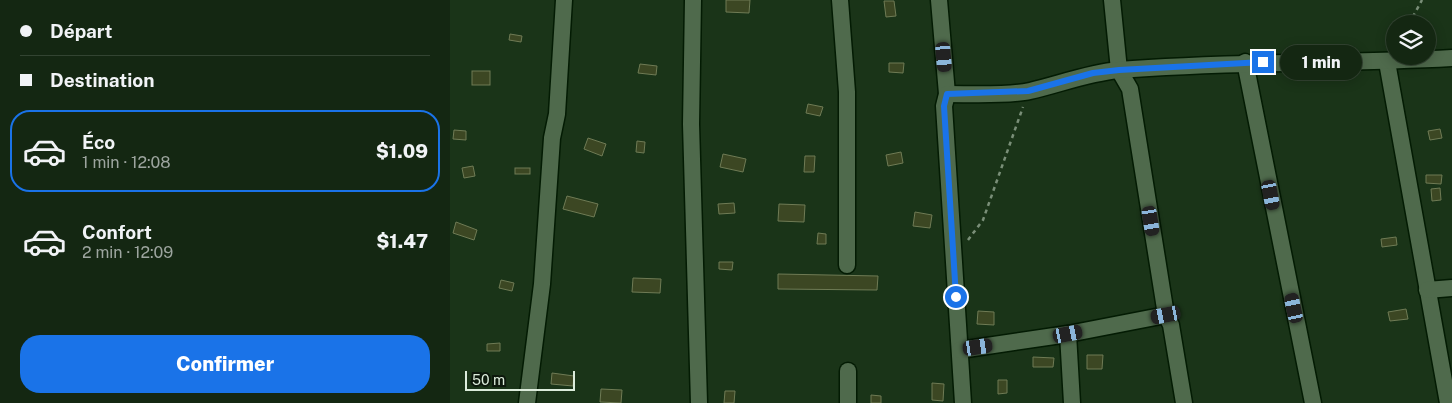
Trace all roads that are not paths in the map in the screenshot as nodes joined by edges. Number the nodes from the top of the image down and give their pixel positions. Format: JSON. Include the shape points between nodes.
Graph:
{"nodes":[{"id":1,"x":564,"y":0,"type":"edge"},
{"id":2,"x":693,"y":0,"type":"edge"},
{"id":3,"x":840,"y":0,"type":"edge"},
{"id":4,"x":939,"y":0,"type":"edge"},
{"id":5,"x":1112,"y":0,"type":"edge"},
{"id":6,"x":1452,"y":58,"type":"edge"},
{"id":7,"x":1436,"y":59,"type":"edge"},
{"id":8,"x":1245,"y":62,"type":"junction"},
{"id":9,"x":1386,"y":62,"type":"edge"},
{"id":10,"x":1389,"y":65,"type":"edge"},
{"id":11,"x":1119,"y":70,"type":"junction"},
{"id":12,"x":947,"y":94,"type":"junction"},
{"id":13,"x":847,"y":265,"type":"dead end"},
{"id":14,"x":1452,"y":288,"type":"edge"},
{"id":15,"x":1427,"y":290,"type":"junction"},
{"id":16,"x":1166,"y":315,"type":"junction"},
{"id":17,"x":1068,"y":334,"type":"junction"},
{"id":18,"x":960,"y":350,"type":"junction"},
{"id":19,"x":848,"y":371,"type":"dead end"},
{"id":20,"x":527,"y":403,"type":"edge"},
{"id":21,"x":699,"y":403,"type":"edge"},
{"id":22,"x":848,"y":403,"type":"edge"},
{"id":23,"x":963,"y":403,"type":"edge"},
{"id":24,"x":1072,"y":403,"type":"edge"},
{"id":25,"x":1184,"y":403,"type":"edge"},
{"id":26,"x":1313,"y":403,"type":"edge"},
{"id":27,"x":1448,"y":403,"type":"edge"}],
"edges":[{"from":1,"to":20,"type":"street","via":[[542,284]]},
{"from":2,"to":21,"type":"street","via":[[691,124]]},
{"from":3,"to":13,"type":"street","via":[[847,92]]},
{"from":4,"to":12,"type":"street"},
{"from":5,"to":11,"type":"street"},
{"from":6,"to":7,"type":"street"},
{"from":8,"to":9,"type":"street"},
{"from":8,"to":11,"type":"street"},
{"from":8,"to":26,"type":"street"},
{"from":10,"to":15,"type":"street"},
{"from":11,"to":12,"type":"street","via":[[1093,73],[1028,91]]},
{"from":11,"to":16,"type":"street","via":[[1130,89]]},
{"from":12,"to":18,"type":"street","via":[[944,106]]},
{"from":14,"to":15,"type":"street"},
{"from":15,"to":27,"type":"street"},
{"from":16,"to":17,"type":"street"},
{"from":16,"to":25,"type":"street","via":[[1171,325]]},
{"from":17,"to":18,"type":"street"},
{"from":17,"to":24,"type":"street"},
{"from":18,"to":23,"type":"street"},
{"from":19,"to":22,"type":"street"}]}
